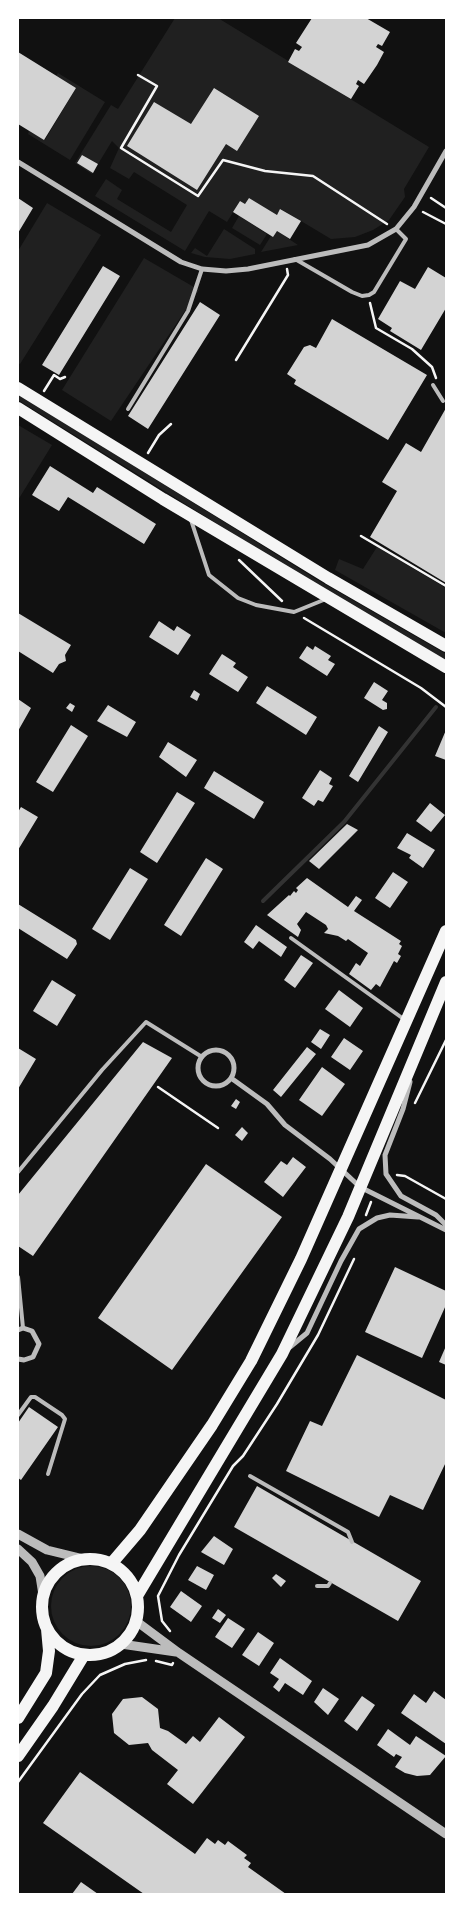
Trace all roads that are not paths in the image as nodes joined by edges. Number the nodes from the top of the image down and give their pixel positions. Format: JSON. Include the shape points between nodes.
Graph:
{"nodes":[{"id":1,"x":446,"y":151,"type":"edge"},
{"id":2,"x":18,"y":162,"type":"edge"},
{"id":3,"x":396,"y":229,"type":"junction"},
{"id":4,"x":295,"y":259,"type":"junction"},
{"id":5,"x":202,"y":269,"type":"junction"},
{"id":6,"x":435,"y":383,"type":"road end"},
{"id":7,"x":18,"y":388,"type":"edge"},
{"id":8,"x":443,"y":402,"type":"dead end"},
{"id":9,"x":18,"y":408,"type":"edge"},
{"id":10,"x":128,"y":408,"type":"dead end"},
{"id":11,"x":190,"y":515,"type":"junction"},
{"id":12,"x":329,"y":598,"type":"junction"},
{"id":13,"x":446,"y":646,"type":"edge"},
{"id":14,"x":446,"y":667,"type":"edge"},
{"id":15,"x":446,"y":931,"type":"edge"},
{"id":16,"x":291,"y":938,"type":"dead end"},
{"id":17,"x":446,"y":982,"type":"edge"},
{"id":18,"x":407,"y":1021,"type":"junction"},
{"id":19,"x":418,"y":1048,"type":"junction"},
{"id":20,"x":202,"y":1057,"type":"junction"},
{"id":21,"x":231,"y":1078,"type":"junction"},
{"id":22,"x":342,"y":1170,"type":"junction"},
{"id":23,"x":18,"y":1172,"type":"edge"},
{"id":24,"x":360,"y":1187,"type":"junction"},
{"id":25,"x":421,"y":1217,"type":"junction"},
{"id":26,"x":446,"y":1225,"type":"edge"},
{"id":27,"x":446,"y":1230,"type":"edge"},
{"id":28,"x":18,"y":1277,"type":"edge"},
{"id":29,"x":20,"y":1329,"type":"edge"},
{"id":30,"x":282,"y":1354,"type":"junction"},
{"id":31,"x":18,"y":1359,"type":"edge"},
{"id":32,"x":18,"y":1415,"type":"edge"},
{"id":33,"x":48,"y":1474,"type":"dead end"},
{"id":34,"x":250,"y":1476,"type":"dead end"},
{"id":35,"x":18,"y":1534,"type":"edge"},
{"id":36,"x":352,"y":1542,"type":"dead end"},
{"id":37,"x":18,"y":1549,"type":"edge"},
{"id":38,"x":84,"y":1559,"type":"junction"},
{"id":39,"x":112,"y":1564,"type":"junction"},
{"id":40,"x":330,"y":1583,"type":"dead end"},
{"id":41,"x":317,"y":1586,"type":"dead end"},
{"id":42,"x":43,"y":1595,"type":"junction"},
{"id":43,"x":137,"y":1596,"type":"junction"},
{"id":44,"x":136,"y":1621,"type":"junction"},
{"id":45,"x":47,"y":1629,"type":"junction"},
{"id":46,"x":122,"y":1644,"type":"junction"},
{"id":47,"x":179,"y":1653,"type":"junction"},
{"id":48,"x":84,"y":1655,"type":"junction"},
{"id":49,"x":18,"y":1718,"type":"edge"},
{"id":50,"x":18,"y":1756,"type":"edge"},
{"id":51,"x":446,"y":1834,"type":"edge"}],
"edges":[{"from":1,"to":3,"type":"street","via":[[414,207]]},
{"from":2,"to":5,"type":"street","via":[[181,262]]},
{"from":3,"to":4,"type":"street","via":[[368,245]]},
{"from":3,"to":4,"type":"lane","via":[[406,240],[369,295],[352,292]]},
{"from":4,"to":5,"type":"street","via":[[248,269]]},
{"from":5,"to":10,"type":"lane","via":[[188,312]]},
{"from":6,"to":8,"type":"lane"},
{"from":7,"to":13,"type":"main road","via":[[328,578]]},
{"from":9,"to":11,"type":"main road"},
{"from":11,"to":12,"type":"main road"},
{"from":11,"to":12,"type":"lane","via":[[209,575],[238,598],[294,612]]},
{"from":12,"to":14,"type":"main road"},
{"from":15,"to":18,"type":"main road"},
{"from":16,"to":18,"type":"lane"},
{"from":17,"to":19,"type":"main road"},
{"from":18,"to":22,"type":"main road"},
{"from":19,"to":24,"type":"main road"},
{"from":19,"to":26,"type":"street","via":[[403,1110],[385,1155],[386,1174],[401,1196],[436,1215]]},
{"from":20,"to":21,"type":"street","via":[[218,1050],[228,1056],[233,1066]]},
{"from":20,"to":21,"type":"street","via":[[198,1068],[206,1083],[218,1086]]},
{"from":20,"to":23,"type":"lane","via":[[146,1022]]},
{"from":21,"to":22,"type":"street"},
{"from":22,"to":24,"type":"street"},
{"from":22,"to":39,"type":"main road","via":[[251,1361],[212,1425],[140,1530]]},
{"from":24,"to":25,"type":"street"},
{"from":24,"to":30,"type":"main road"},
{"from":25,"to":27,"type":"street"},
{"from":25,"to":30,"type":"street","via":[[390,1215],[377,1218],[359,1229],[307,1333]]},
{"from":28,"to":29,"type":"lane"},
{"from":29,"to":31,"type":"street","via":[[36,1334],[39,1348],[29,1359]]},
{"from":30,"to":43,"type":"main road"},
{"from":32,"to":33,"type":"lane","via":[[30,1397],[35,1397],[65,1420]]},
{"from":34,"to":36,"type":"lane","via":[[348,1532]]},
{"from":35,"to":38,"type":"street","via":[[47,1550]]},
{"from":37,"to":42,"type":"street","via":[[32,1562],[40,1576]]},
{"from":38,"to":39,"type":"main road"},
{"from":38,"to":42,"type":"main road","via":[[66,1565],[51,1578]]},
{"from":39,"to":43,"type":"main road","via":[[132,1583]]},
{"from":40,"to":41,"type":"lane"},
{"from":42,"to":45,"type":"main road","via":[[42,1612]]},
{"from":43,"to":44,"type":"main road"},
{"from":44,"to":46,"type":"main road"},
{"from":44,"to":47,"type":"street"},
{"from":45,"to":48,"type":"main road","via":[[63,1646]]},
{"from":45,"to":49,"type":"main road","via":[[46,1673]]},
{"from":46,"to":47,"type":"street"},
{"from":46,"to":48,"type":"main road","via":[[104,1653]]},
{"from":47,"to":51,"type":"street"},
{"from":48,"to":50,"type":"main road"}]}
